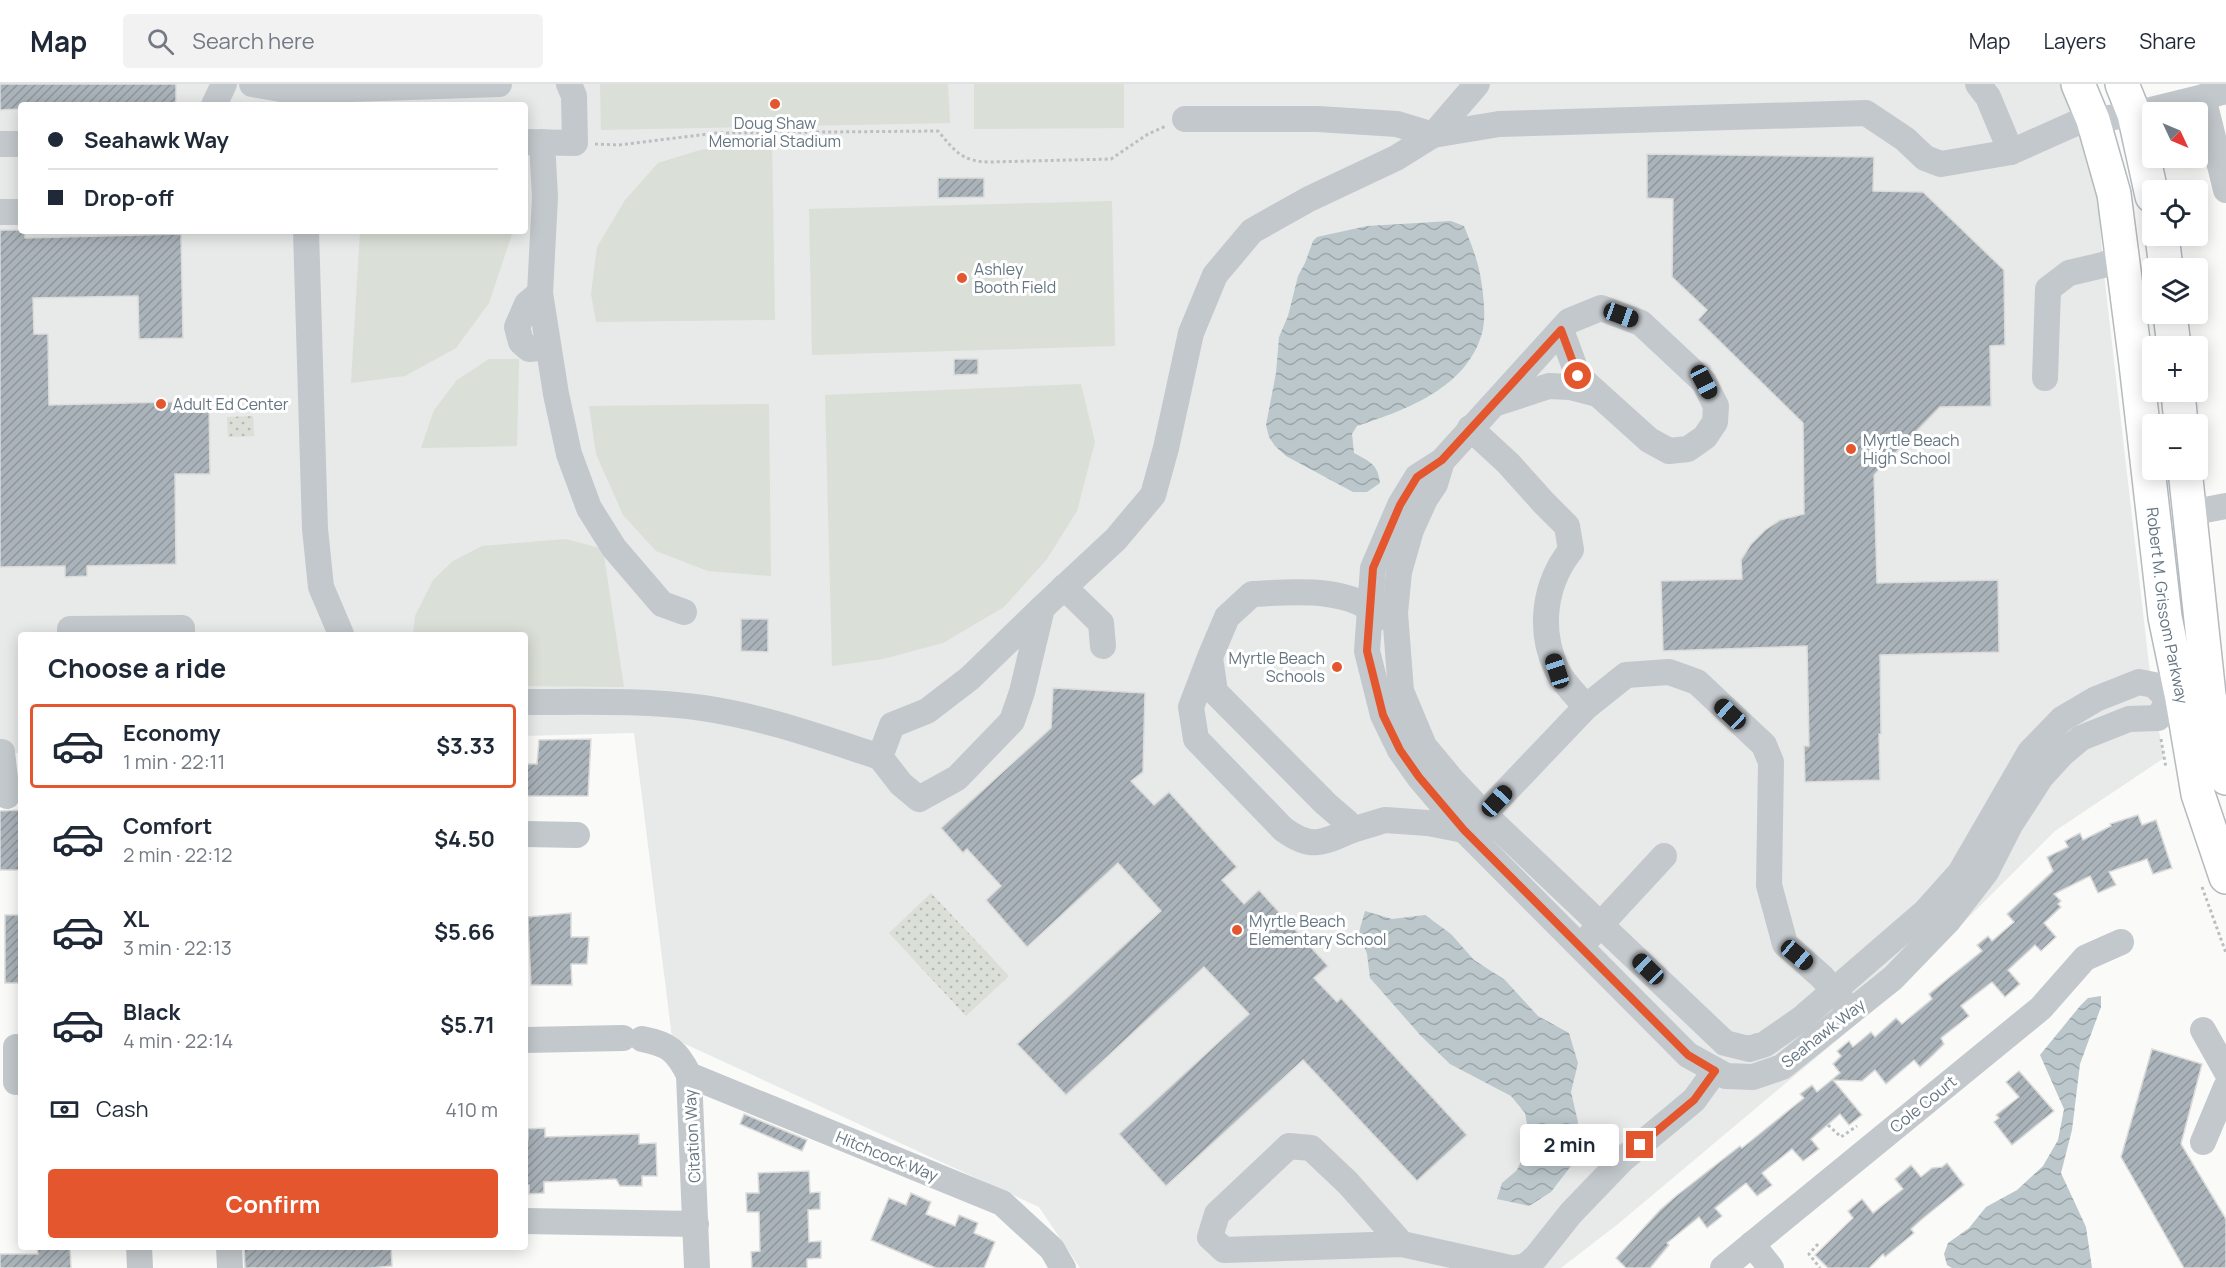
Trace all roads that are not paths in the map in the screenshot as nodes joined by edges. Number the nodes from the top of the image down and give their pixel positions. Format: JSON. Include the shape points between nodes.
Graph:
{"nodes":[{"id":1,"x":224,"y":84,"type":"edge"},
{"id":2,"x":252,"y":84,"type":"edge"},
{"id":3,"x":499,"y":84,"type":"edge"},
{"id":4,"x":569,"y":84,"type":"edge"},
{"id":5,"x":1477,"y":84,"type":"edge"},
{"id":6,"x":1978,"y":84,"type":"edge"},
{"id":7,"x":2078,"y":84,"type":"edge"},
{"id":8,"x":2121,"y":84,"type":"edge"},
{"id":9,"x":459,"y":85,"type":"edge"},
{"id":10,"x":410,"y":92,"type":"edge"},
{"id":11,"x":2215,"y":94,"type":"edge"},
{"id":12,"x":215,"y":102,"type":"edge"},
{"id":13,"x":2134,"y":114,"type":"junction"},
{"id":14,"x":1185,"y":118,"type":"road end"},
{"id":15,"x":2093,"y":120,"type":"junction"},
{"id":16,"x":1433,"y":135,"type":"junction"},
{"id":17,"x":533,"y":142,"type":"edge"},
{"id":18,"x":0,"y":144,"type":"edge"},
{"id":19,"x":18,"y":144,"type":"edge"},
{"id":20,"x":2011,"y":152,"type":"junction"},
{"id":21,"x":2148,"y":180,"type":"edge"},
{"id":22,"x":2226,"y":190,"type":"edge"},
{"id":23,"x":0,"y":212,"type":"edge"},
{"id":24,"x":18,"y":212,"type":"edge"},
{"id":25,"x":306,"y":234,"type":"edge"},
{"id":26,"x":2122,"y":257,"type":"junction"},
{"id":27,"x":1561,"y":330,"type":"junction"},
{"id":28,"x":2045,"y":378,"type":"dead end"},
{"id":29,"x":1599,"y":394,"type":"junction"},
{"id":30,"x":1491,"y":405,"type":"junction"},
{"id":31,"x":1470,"y":428,"type":"junction"},
{"id":32,"x":1442,"y":460,"type":"junction"},
{"id":33,"x":2186,"y":480,"type":"edge"},
{"id":34,"x":2226,"y":506,"type":"edge"},
{"id":35,"x":2189,"y":513,"type":"junction"},
{"id":36,"x":1064,"y":587,"type":"junction"},
{"id":37,"x":1370,"y":606,"type":"junction"},
{"id":38,"x":1042,"y":608,"type":"junction"},
{"id":39,"x":684,"y":612,"type":"dead end"},
{"id":40,"x":70,"y":632,"type":"edge"},
{"id":41,"x":182,"y":632,"type":"edge"},
{"id":42,"x":340,"y":632,"type":"edge"},
{"id":43,"x":1103,"y":646,"type":"dead end"},
{"id":44,"x":1210,"y":657,"type":"junction"},
{"id":45,"x":1401,"y":691,"type":"junction"},
{"id":46,"x":2187,"y":698,"type":"junction"},
{"id":47,"x":528,"y":702,"type":"edge"},
{"id":48,"x":1586,"y":707,"type":"junction"},
{"id":49,"x":8,"y":752,"type":"edge"},
{"id":50,"x":880,"y":757,"type":"junction"},
{"id":51,"x":2226,"y":778,"type":"edge"},
{"id":52,"x":7,"y":796,"type":"dead end"},
{"id":53,"x":1484,"y":814,"type":"junction"},
{"id":54,"x":1352,"y":830,"type":"junction"},
{"id":55,"x":1464,"y":830,"type":"junction"},
{"id":56,"x":528,"y":834,"type":"edge"},
{"id":57,"x":577,"y":836,"type":"dead end"},
{"id":58,"x":1664,"y":856,"type":"dead end"},
{"id":59,"x":1506,"y":870,"type":"junction"},
{"id":60,"x":2226,"y":877,"type":"edge"},
{"id":61,"x":1602,"y":925,"type":"junction"},
{"id":62,"x":2121,"y":942,"type":"dead end"},
{"id":63,"x":1580,"y":947,"type":"junction"},
{"id":64,"x":1834,"y":991,"type":"junction"},
{"id":65,"x":1852,"y":1011,"type":"junction"},
{"id":66,"x":2204,"y":1030,"type":"dead end"},
{"id":67,"x":528,"y":1040,"type":"edge"},
{"id":68,"x":12,"y":1047,"type":"edge"},
{"id":69,"x":1715,"y":1071,"type":"junction"},
{"id":70,"x":2226,"y":1071,"type":"edge"},
{"id":71,"x":689,"y":1075,"type":"junction"},
{"id":72,"x":12,"y":1082,"type":"edge"},
{"id":73,"x":2226,"y":1087,"type":"edge"},
{"id":74,"x":2203,"y":1142,"type":"dead end"},
{"id":75,"x":528,"y":1221,"type":"edge"},
{"id":76,"x":696,"y":1224,"type":"junction"},
{"id":77,"x":1402,"y":1244,"type":"junction"},
{"id":78,"x":1752,"y":1244,"type":"junction"},
{"id":79,"x":140,"y":1250,"type":"edge"},
{"id":80,"x":229,"y":1250,"type":"edge"},
{"id":81,"x":140,"y":1268,"type":"edge"},
{"id":82,"x":230,"y":1268,"type":"edge"},
{"id":83,"x":697,"y":1268,"type":"edge"},
{"id":84,"x":1063,"y":1268,"type":"edge"},
{"id":85,"x":1510,"y":1268,"type":"edge"},
{"id":86,"x":1516,"y":1268,"type":"edge"},
{"id":87,"x":1723,"y":1268,"type":"edge"},
{"id":88,"x":1771,"y":1268,"type":"edge"}],
"edges":[{"from":1,"to":12,"type":"street"},
{"from":2,"to":10,"type":"street","via":[[292,92]]},
{"from":3,"to":9,"type":"street"},
{"from":4,"to":17,"type":"street","via":[[574,96],[575,143]]},
{"from":5,"to":16,"type":"street"},
{"from":6,"to":20,"type":"street","via":[[1988,97]]},
{"from":7,"to":15,"type":"main road","name":"Robert M. Grissom Parkway"},
{"from":8,"to":13,"type":"main road"},
{"from":9,"to":10,"type":"street"},
{"from":11,"to":13,"type":"street"},
{"from":11,"to":22,"type":"street"},
{"from":13,"to":15,"type":"street"},
{"from":13,"to":21,"type":"main road"},
{"from":14,"to":16,"type":"street","via":[[1396,124]]},
{"from":15,"to":20,"type":"street","via":[[2076,123]]},
{"from":15,"to":26,"type":"main road","name":"Robert M. Grissom Parkway","via":[[2114,194]]},
{"from":16,"to":20,"type":"street","via":[[1499,124],[1866,112],[1925,158],[1941,164]]},
{"from":16,"to":36,"type":"street","via":[[1252,231],[1215,275],[1191,333],[1153,495],[1116,539]]},
{"from":17,"to":39,"type":"street","via":[[545,197],[540,293],[569,454],[589,508],[614,548],[662,604]]},
{"from":18,"to":19,"type":"street"},
{"from":23,"to":24,"type":"street"},
{"from":25,"to":42,"type":"street","via":[[315,529],[321,587]]},
{"from":26,"to":28,"type":"street","via":[[2069,273],[2048,289]]},
{"from":26,"to":46,"type":"main road","name":"Robert M. Grissom Parkway","via":[[2165,617]]},
{"from":27,"to":29,"type":"street","name":"Seahawk Way","via":[[1578,376]]},
{"from":27,"to":29,"type":"street","name":"Seahawk Way","via":[[1569,321],[1601,308],[1641,323],[1704,382],[1716,406],[1715,422],[1706,438],[1688,449],[1669,451],[1649,440]]},
{"from":27,"to":30,"type":"street","name":"Seahawk Way"},
{"from":29,"to":30,"type":"street","name":"Seahawk Way","via":[[1549,386]]},
{"from":30,"to":31,"type":"street","name":"Seahawk Way"},
{"from":31,"to":32,"type":"street","name":"Seahawk Way"},
{"from":31,"to":48,"type":"street","via":[[1567,526],[1570,550],[1558,566],[1549,594],[1545,632],[1557,671]]},
{"from":32,"to":37,"type":"street","name":"Seahawk Way","via":[[1417,477],[1400,505],[1373,568]]},
{"from":32,"to":45,"type":"street","name":"Seahawk Way","via":[[1435,484],[1411,530],[1399,572],[1395,613]]},
{"from":33,"to":35,"type":"main road","name":"Robert M. Grissom Parkway"},
{"from":34,"to":35,"type":"street"},
{"from":35,"to":46,"type":"main road","name":"Robert M. Grissom Parkway"},
{"from":36,"to":38,"type":"street"},
{"from":36,"to":43,"type":"street","via":[[1101,623]]},
{"from":37,"to":44,"type":"street","via":[[1320,592],[1252,594],[1227,617]]},
{"from":37,"to":45,"type":"street","via":[[1383,618],[1394,683]]},
{"from":37,"to":55,"type":"street","name":"Seahawk Way","via":[[1367,651],[1383,715],[1419,777]]},
{"from":38,"to":50,"type":"street","via":[[970,678],[927,711],[892,725]]},
{"from":38,"to":50,"type":"street","via":[[1012,721],[957,778],[919,799]]},
{"from":40,"to":41,"type":"street","via":[[182,628]]},
{"from":44,"to":54,"type":"street","via":[[1215,692]]},
{"from":44,"to":54,"type":"street","via":[[1191,707],[1196,739],[1297,840],[1323,843]]},
{"from":45,"to":53,"type":"street","name":"Seahawk Way","via":[[1424,746]]},
{"from":46,"to":51,"type":"main road","name":"Robert M. Grissom Parkway"},
{"from":46,"to":60,"type":"main road","name":"Robert M. Grissom Parkway","via":[[2198,794]]},
{"from":46,"to":64,"type":"street","name":"Seahawk Way","via":[[2139,682],[2096,699],[2062,719],[2030,752],[1960,873],[1926,911]]},
{"from":46,"to":65,"type":"street","name":"Seahawk Way","via":[[2158,718],[2129,719],[2081,738],[2062,754],[2041,777],[1986,872],[1948,921],[1893,978]]},
{"from":47,"to":50,"type":"street","via":[[627,702],[703,708],[773,722]]},
{"from":48,"to":53,"type":"street"},
{"from":48,"to":64,"type":"street","via":[[1626,675],[1669,672],[1697,682],[1764,746],[1771,762],[1769,885],[1785,944]]},
{"from":49,"to":52,"type":"street"},
{"from":53,"to":59,"type":"street","via":[[1485,836]]},
{"from":53,"to":61,"type":"street","name":"Seahawk Way"},
{"from":54,"to":55,"type":"street","via":[[1385,820]]},
{"from":55,"to":59,"type":"street","name":"Seahawk Way"},
{"from":56,"to":57,"type":"street"},
{"from":58,"to":61,"type":"street"},
{"from":59,"to":63,"type":"street","name":"Seahawk Way"},
{"from":61,"to":63,"type":"street"},
{"from":61,"to":64,"type":"street","name":"Seahawk Way","via":[[1725,1043],[1749,1049],[1766,1044]]},
{"from":62,"to":78,"type":"street","name":"Cole Court","via":[[2085,958],[2041,1008]]},
{"from":63,"to":69,"type":"street","name":"Seahawk Way","via":[[1688,1055]]},
{"from":64,"to":65,"type":"street"},
{"from":65,"to":69,"type":"street","name":"Seahawk Way","via":[[1782,1067],[1753,1077],[1726,1076]]},
{"from":66,"to":70,"type":"street"},
{"from":67,"to":71,"type":"street","name":"Citation Way","via":[[658,1042],[678,1055]]},
{"from":68,"to":72,"type":"street"},
{"from":69,"to":86,"type":"street","via":[[1694,1100],[1622,1160],[1571,1213],[1536,1257],[1526,1266]]},
{"from":71,"to":76,"type":"street","name":"Citation Way"},
{"from":71,"to":84,"type":"street","name":"Hitchcock Way","via":[[1002,1203],[1052,1249]]},
{"from":73,"to":74,"type":"street"},
{"from":75,"to":76,"type":"street"},
{"from":76,"to":83,"type":"street","name":"Citation Way"},
{"from":77,"to":77,"type":"street","via":[[1224,1250],[1210,1237],[1217,1214],[1289,1146],[1311,1148]]},
{"from":77,"to":85,"type":"street"},
{"from":78,"to":87,"type":"street","name":"Cole Court"},
{"from":78,"to":88,"type":"street"},
{"from":79,"to":81,"type":"street"},
{"from":80,"to":82,"type":"street"}]}
